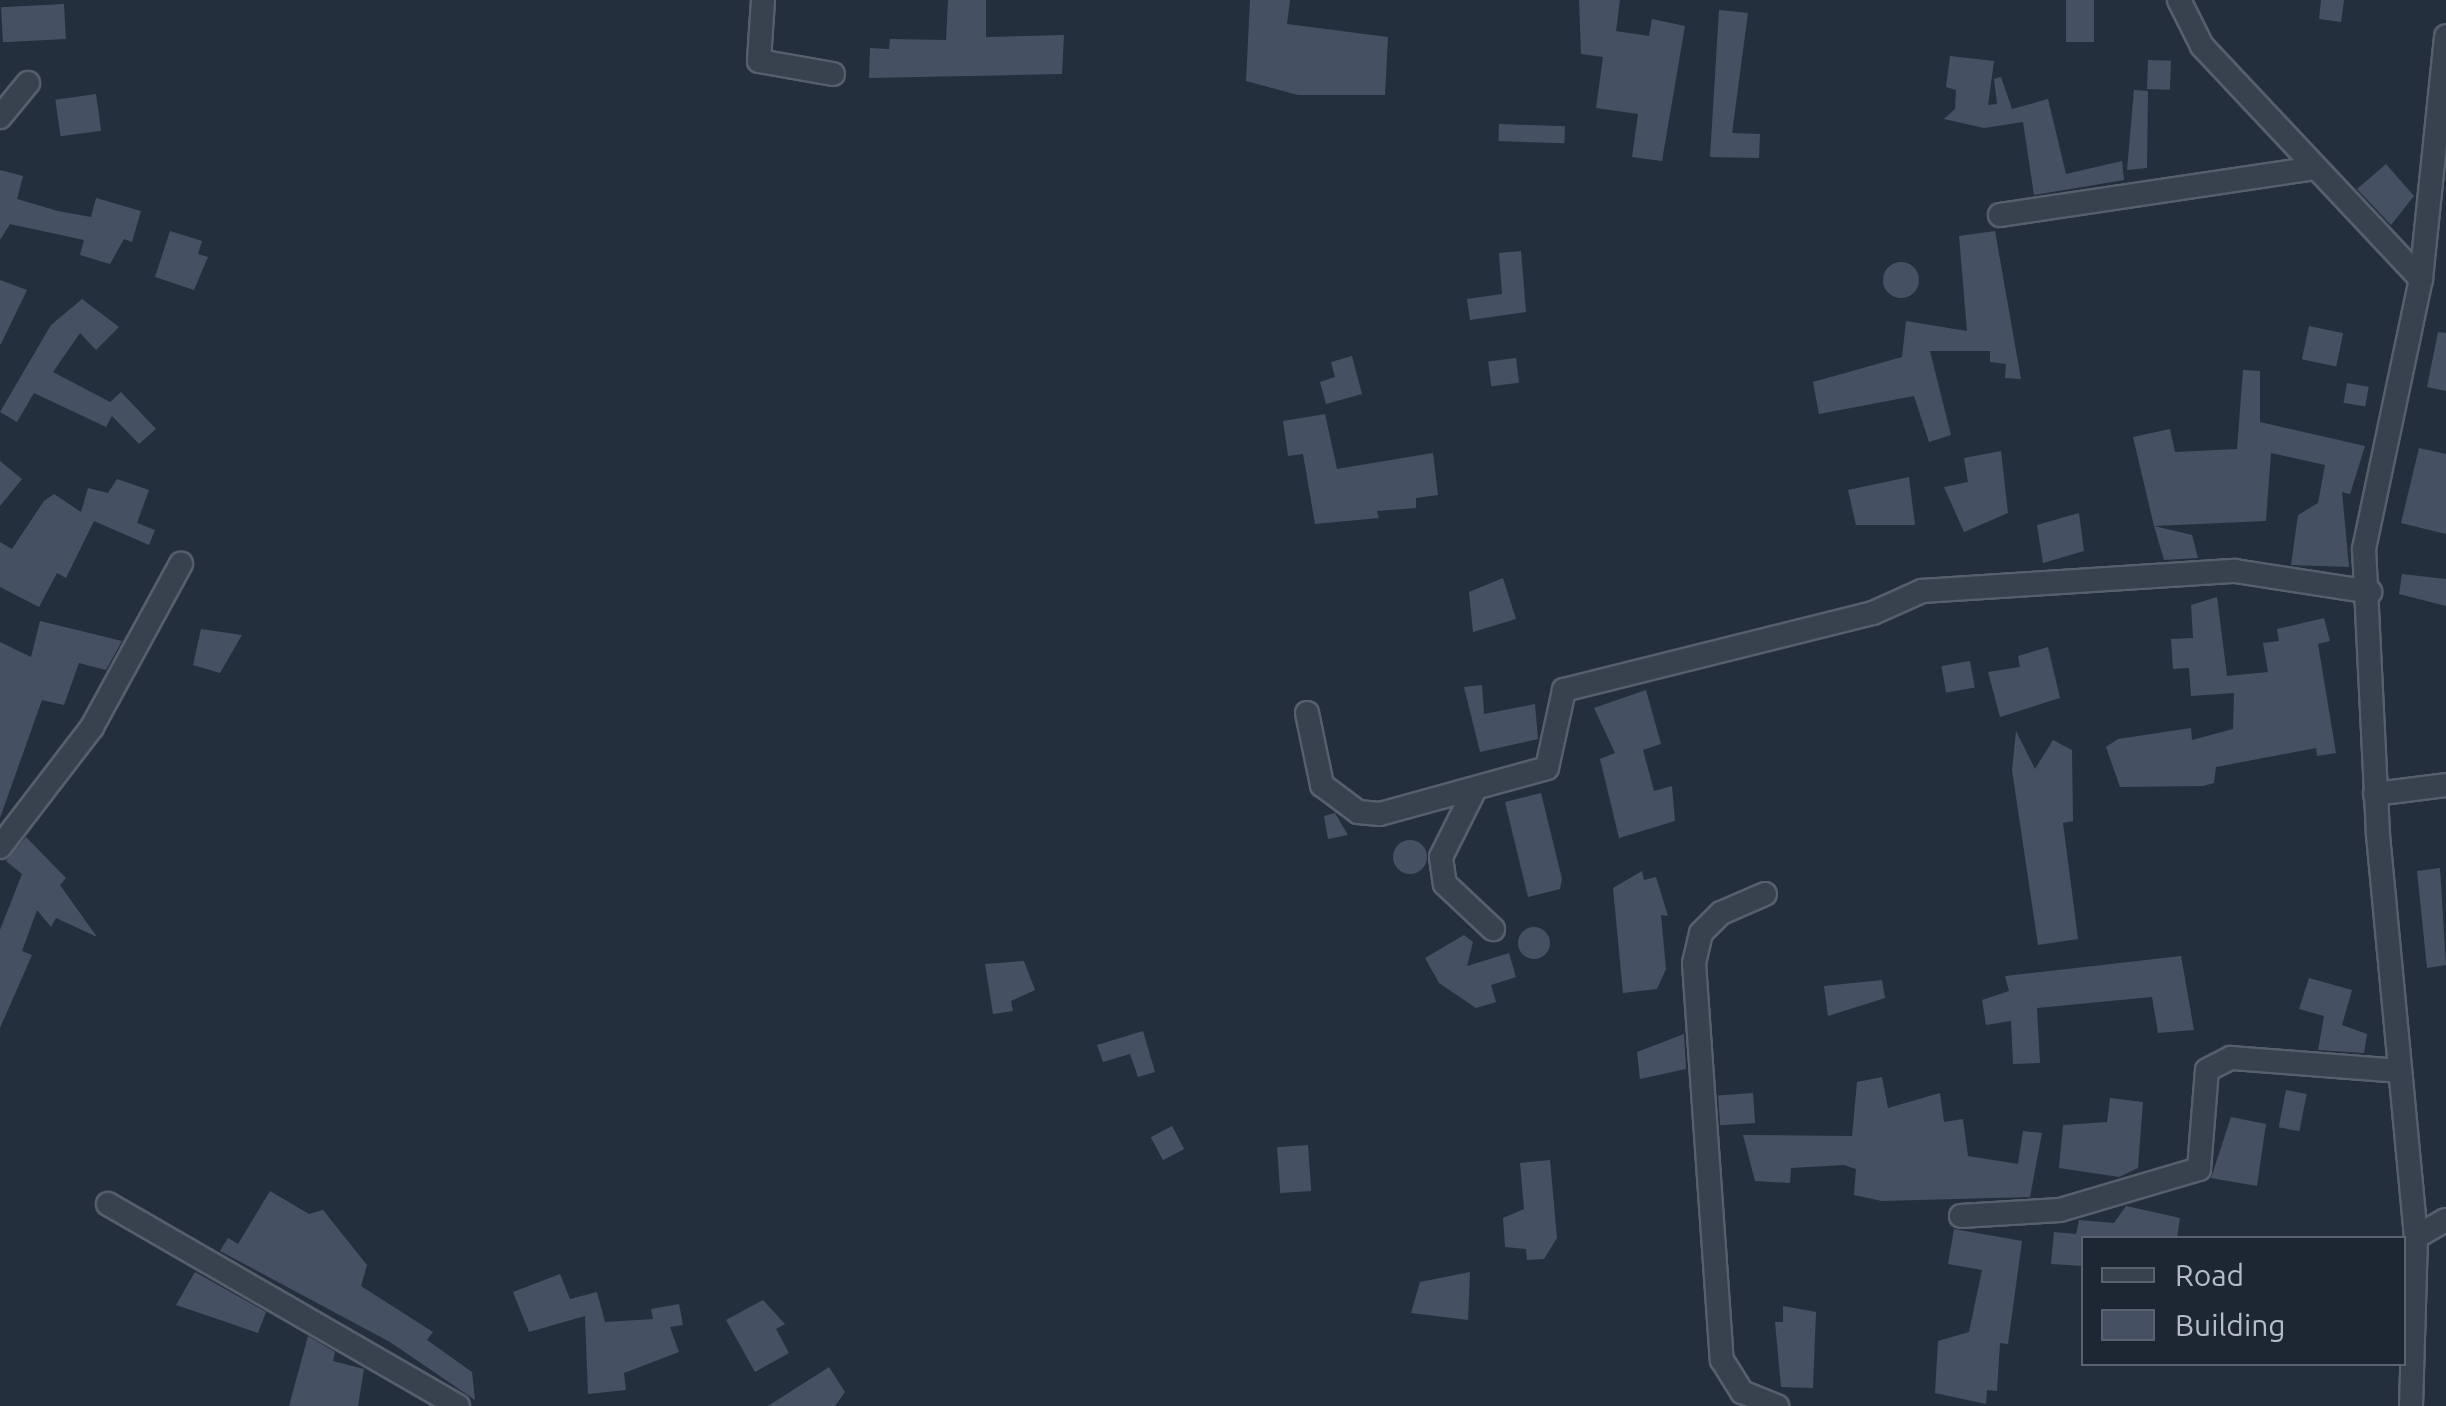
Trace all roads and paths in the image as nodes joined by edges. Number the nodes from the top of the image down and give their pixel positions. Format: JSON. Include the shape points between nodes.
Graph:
{"nodes":[{"id":1,"x":763,"y":0,"type":"edge"},
{"id":2,"x":2179,"y":0,"type":"edge"},
{"id":3,"x":2446,"y":36,"type":"edge"},
{"id":4,"x":833,"y":74,"type":"dead end"},
{"id":5,"x":28,"y":83,"type":"dead end"},
{"id":6,"x":0,"y":117,"type":"edge"},
{"id":7,"x":2442,"y":127,"type":"edge"},
{"id":8,"x":2310,"y":169,"type":"junction"},
{"id":9,"x":2000,"y":215,"type":"dead end"},
{"id":10,"x":2422,"y":280,"type":"junction"},
{"id":11,"x":181,"y":564,"type":"dead end"},
{"id":12,"x":2370,"y":592,"type":"junction"},
{"id":13,"x":1307,"y":713,"type":"dead end"},
{"id":14,"x":2446,"y":786,"type":"edge"},
{"id":15,"x":1475,"y":789,"type":"junction"},
{"id":16,"x":2375,"y":794,"type":"junction"},
{"id":17,"x":0,"y":847,"type":"edge"},
{"id":18,"x":1764,"y":894,"type":"dead end"},
{"id":19,"x":1493,"y":929,"type":"dead end"},
{"id":20,"x":2398,"y":1071,"type":"junction"},
{"id":21,"x":108,"y":1204,"type":"dead end"},
{"id":22,"x":1961,"y":1216,"type":"dead end"},
{"id":23,"x":2446,"y":1220,"type":"edge"},
{"id":24,"x":2416,"y":1238,"type":"junction"},
{"id":25,"x":458,"y":1406,"type":"edge"},
{"id":26,"x":1777,"y":1406,"type":"edge"},
{"id":27,"x":2411,"y":1406,"type":"edge"}],
"edges":[{"from":1,"to":4,"type":"street","via":[[759,62]]},
{"from":2,"to":8,"type":"street","via":[[2186,28]]},
{"from":3,"to":7,"type":"street"},
{"from":5,"to":6,"type":"street"},
{"from":7,"to":10,"type":"street"},
{"from":8,"to":9,"type":"street"},
{"from":8,"to":10,"type":"street"},
{"from":10,"to":12,"type":"street","via":[[2371,499]]},
{"from":11,"to":17,"type":"street","via":[[92,727]]},
{"from":12,"to":15,"type":"street","via":[[2235,570],[1922,592],[1873,613],[1564,690],[1546,768]]},
{"from":12,"to":16,"type":"street"},
{"from":13,"to":15,"type":"street","via":[[1322,784],[1358,812],[1380,814]]},
{"from":14,"to":16,"type":"street"},
{"from":15,"to":19,"type":"street","via":[[1441,857],[1445,884]]},
{"from":16,"to":20,"type":"street"},
{"from":18,"to":26,"type":"street","via":[[1720,913],[1701,933],[1694,963],[1722,1360],[1742,1392]]},
{"from":20,"to":22,"type":"street","via":[[2230,1058],[2207,1070],[2198,1169],[2060,1210]]},
{"from":20,"to":24,"type":"street"},
{"from":21,"to":25,"type":"street"},
{"from":23,"to":24,"type":"street"},
{"from":24,"to":27,"type":"street"}]}
